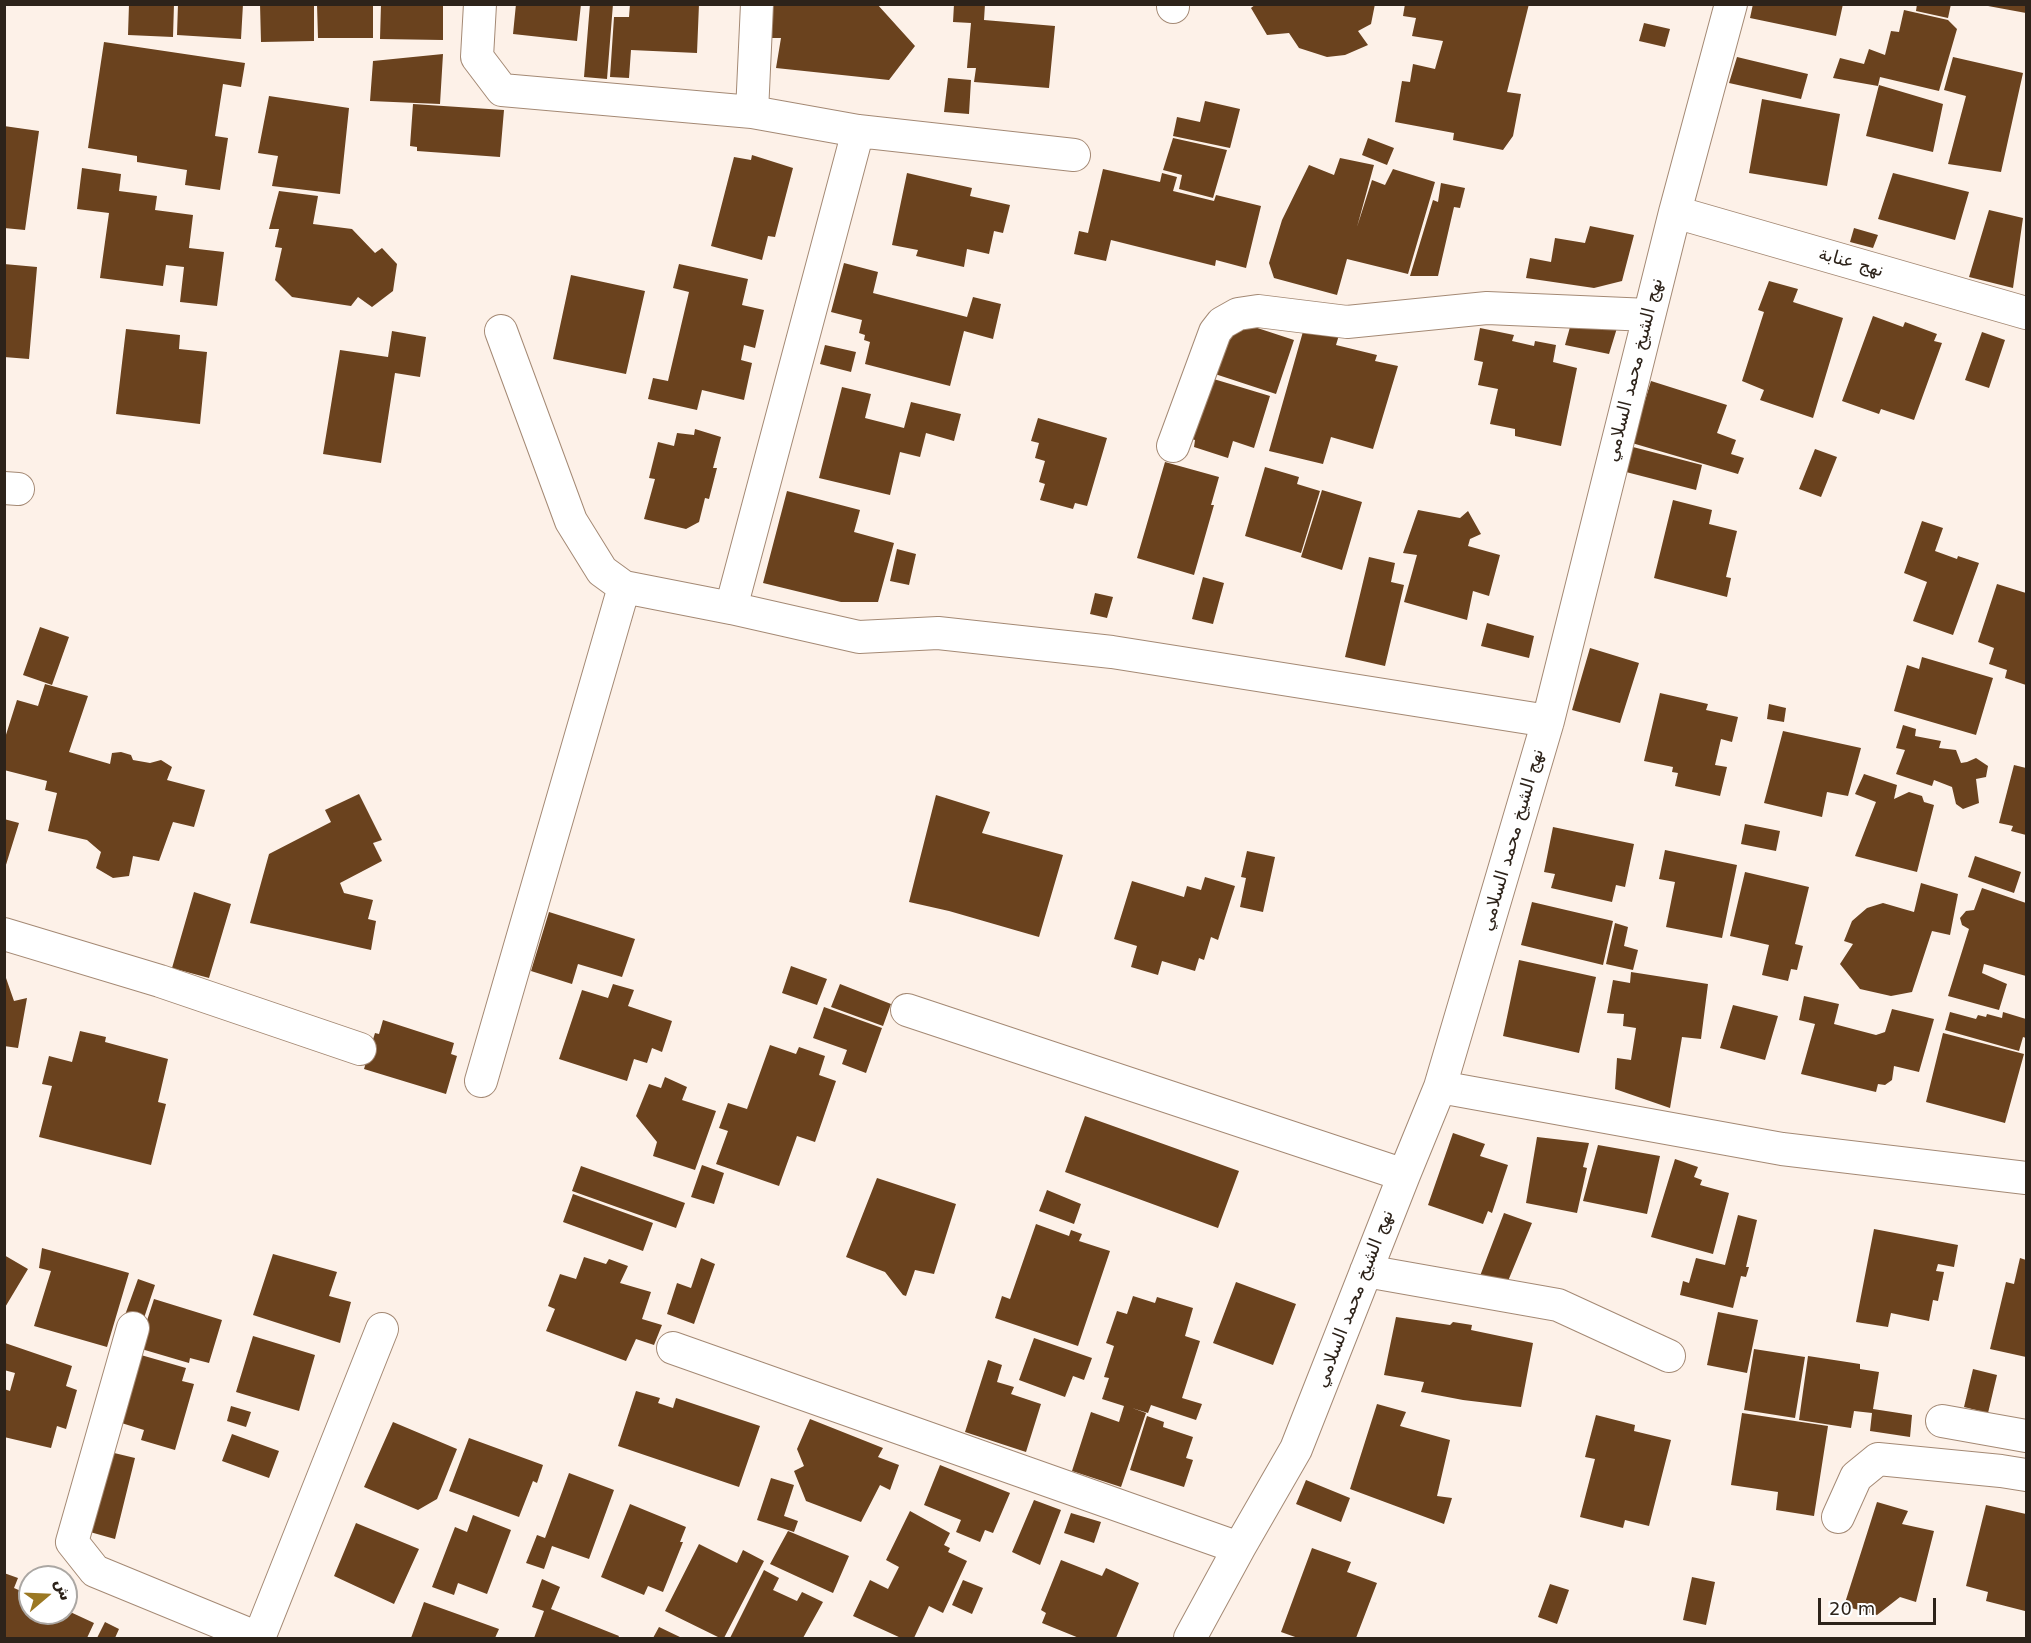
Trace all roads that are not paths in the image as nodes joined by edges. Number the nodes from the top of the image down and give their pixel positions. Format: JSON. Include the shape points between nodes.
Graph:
{"nodes":[{"id":1,"x":480,"y":4,"type":"edge"},
{"id":2,"x":757,"y":4,"type":"edge"},
{"id":3,"x":1731,"y":4,"type":"edge"},
{"id":4,"x":752,"y":112,"type":"junction"},
{"id":5,"x":858,"y":131,"type":"junction"},
{"id":6,"x":1074,"y":155,"type":"dead end"},
{"id":7,"x":1675,"y":212,"type":"junction"},
{"id":8,"x":2026,"y":313,"type":"edge"},
{"id":9,"x":1649,"y":315,"type":"junction"},
{"id":10,"x":501,"y":331,"type":"dead end"},
{"id":11,"x":1173,"y":446,"type":"dead end"},
{"id":12,"x":624,"y":587,"type":"junction"},
{"id":13,"x":731,"y":608,"type":"junction"},
{"id":14,"x":1548,"y":721,"type":"junction"},
{"id":15,"x":4,"y":934,"type":"edge"},
{"id":16,"x":907,"y":1010,"type":"dead end"},
{"id":17,"x":360,"y":1049,"type":"dead end"},
{"id":18,"x":481,"y":1081,"type":"dead end"},
{"id":19,"x":1440,"y":1087,"type":"junction"},
{"id":20,"x":1404,"y":1175,"type":"junction"},
{"id":21,"x":2026,"y":1178,"type":"edge"},
{"id":22,"x":1366,"y":1271,"type":"junction"},
{"id":23,"x":133,"y":1328,"type":"dead end"},
{"id":24,"x":382,"y":1329,"type":"dead end"},
{"id":25,"x":673,"y":1348,"type":"dead end"},
{"id":26,"x":1669,"y":1356,"type":"dead end"},
{"id":27,"x":1942,"y":1421,"type":"dead end"},
{"id":28,"x":2026,"y":1436,"type":"edge"},
{"id":29,"x":2026,"y":1475,"type":"edge"},
{"id":30,"x":1838,"y":1517,"type":"dead end"},
{"id":31,"x":1239,"y":1548,"type":"junction"},
{"id":32,"x":258,"y":1638,"type":"edge"},
{"id":33,"x":1190,"y":1638,"type":"edge"}],
"edges":[{"from":1,"to":4,"type":"street","via":[[477,57],[502,90]]},
{"from":2,"to":4,"type":"street"},
{"from":3,"to":7,"type":"street","name":"نهج الشيخ محمد السلامي"},
{"from":4,"to":5,"type":"street"},
{"from":5,"to":6,"type":"street"},
{"from":5,"to":13,"type":"street"},
{"from":7,"to":8,"type":"street","name":"نهج عنابة"},
{"from":7,"to":9,"type":"street","name":"نهج الشيخ محمد السلامي"},
{"from":9,"to":11,"type":"street","via":[[1487,308],[1347,322],[1258,311],[1238,314],[1215,332]]},
{"from":9,"to":14,"type":"street","name":"نهج الشيخ محمد السلامي"},
{"from":10,"to":12,"type":"street","via":[[571,521],[602,571]]},
{"from":12,"to":13,"type":"street"},
{"from":12,"to":18,"type":"street"},
{"from":13,"to":14,"type":"street","via":[[859,637],[938,633],[1112,652]]},
{"from":14,"to":19,"type":"street","name":"نهج الشيخ محمد السلامي"},
{"from":15,"to":17,"type":"street","via":[[160,981]]},
{"from":16,"to":20,"type":"street"},
{"from":19,"to":20,"type":"street","name":"نهج الشيخ محمد السلامي"},
{"from":19,"to":21,"type":"street","via":[[1782,1149]]},
{"from":20,"to":22,"type":"street","name":"نهج الشيخ محمد السلامي"},
{"from":22,"to":26,"type":"street","via":[[1557,1305]]},
{"from":22,"to":31,"type":"street","name":"نهج الشيخ محمد السلامي","via":[[1296,1449]]},
{"from":23,"to":32,"type":"street","via":[[72,1542],[95,1570]]},
{"from":24,"to":32,"type":"street"},
{"from":25,"to":31,"type":"street"},
{"from":27,"to":28,"type":"street"},
{"from":29,"to":30,"type":"street","via":[[1878,1459],[1856,1476]]},
{"from":31,"to":33,"type":"street","name":"نهج الشيخ محمد السلامي"}]}
